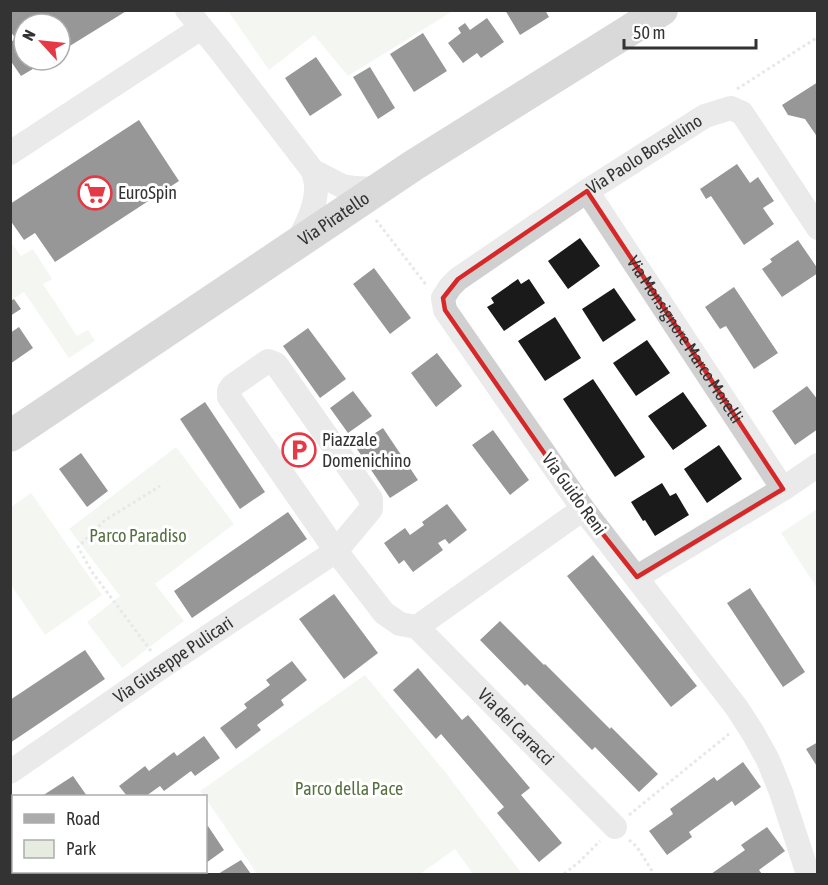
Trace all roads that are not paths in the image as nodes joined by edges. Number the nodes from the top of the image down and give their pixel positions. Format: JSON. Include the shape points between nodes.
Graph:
{"nodes":[{"id":1,"x":663,"y":10,"type":"edge"},
{"id":2,"x":194,"y":19,"type":"edge"},
{"id":3,"x":10,"y":153,"type":"edge"},
{"id":4,"x":313,"y":171,"type":"junction"},
{"id":5,"x":377,"y":189,"type":"junction"},
{"id":6,"x":587,"y":191,"type":"junction"},
{"id":7,"x":818,"y":228,"type":"edge"},
{"id":8,"x":297,"y":243,"type":"junction"},
{"id":9,"x":443,"y":298,"type":"joint"},
{"id":10,"x":10,"y":436,"type":"edge"},
{"id":11,"x":818,"y":465,"type":"edge"},
{"id":12,"x":783,"y":489,"type":"junction"},
{"id":13,"x":583,"y":509,"type":"junction"},
{"id":14,"x":336,"y":551,"type":"junction"},
{"id":15,"x":637,"y":578,"type":"junction"},
{"id":16,"x":417,"y":627,"type":"junction"},
{"id":17,"x":10,"y":772,"type":"edge"},
{"id":18,"x":615,"y":827,"type":"road end"},
{"id":19,"x":808,"y":874,"type":"edge"}],
"edges":[{"from":1,"to":5,"type":"main road","name":"Via Piratello"},
{"from":2,"to":3,"type":"street"},
{"from":2,"to":4,"type":"street"},
{"from":4,"to":5,"type":"street","via":[[342,186]]},
{"from":4,"to":8,"type":"street","via":[[315,202]]},
{"from":5,"to":8,"type":"main road","name":"Via Piratello"},
{"from":6,"to":7,"type":"street","name":"Via Paolo Borsellino","via":[[705,116],[731,108],[742,113]]},
{"from":6,"to":9,"type":"street","name":"Via Paolo Borsellino","via":[[458,279]]},
{"from":6,"to":12,"type":"street","name":"Via Monsignore Marco Morelli"},
{"from":8,"to":10,"type":"main road","name":"Via Piratello"},
{"from":9,"to":13,"type":"street","name":"Via Guido Reni","via":[[445,310]]},
{"from":11,"to":12,"type":"street"},
{"from":12,"to":15,"type":"street"},
{"from":13,"to":15,"type":"street","name":"Via Guido Reni"},
{"from":13,"to":16,"type":"street"},
{"from":14,"to":14,"type":"street","via":[[229,397],[232,386],[266,362],[276,364],[371,499],[371,509]]},
{"from":14,"to":16,"type":"street","name":"Via dei Carracci","via":[[384,613],[400,624]]},
{"from":14,"to":17,"type":"street","name":"Via Giuseppe Pulicari"},
{"from":15,"to":19,"type":"street","name":"Via Guido Reni","via":[[746,721],[781,792]]},
{"from":16,"to":18,"type":"street","name":"Via dei Carracci"}]}
